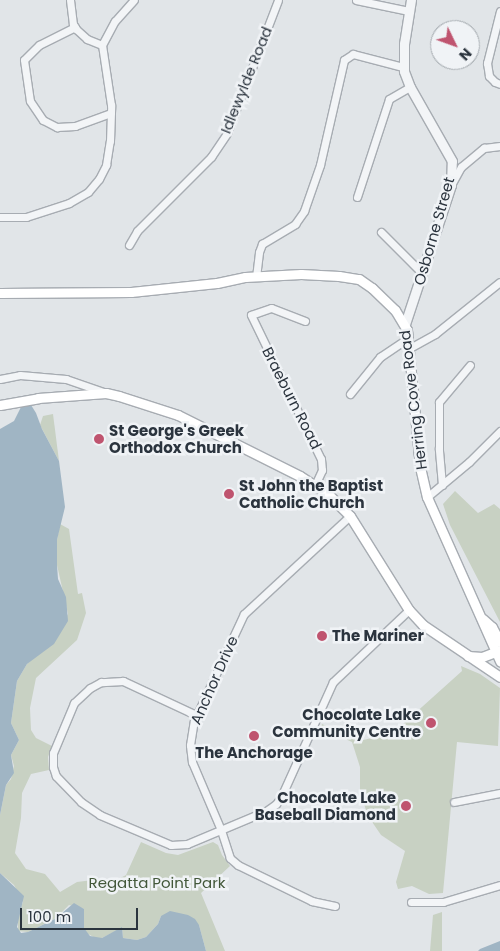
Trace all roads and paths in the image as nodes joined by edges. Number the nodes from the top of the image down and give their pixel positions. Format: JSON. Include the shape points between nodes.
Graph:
{"nodes":[{"id":1,"x":70,"y":0,"type":"edge"},
{"id":2,"x":134,"y":0,"type":"edge"},
{"id":3,"x":278,"y":0,"type":"edge"},
{"id":4,"x":356,"y":0,"type":"edge"},
{"id":5,"x":411,"y":0,"type":"edge"},
{"id":6,"x":409,"y":10,"type":"junction"},
{"id":7,"x":500,"y":11,"type":"edge"},
{"id":8,"x":75,"y":27,"type":"junction"},
{"id":9,"x":102,"y":45,"type":"junction"},
{"id":10,"x":403,"y":67,"type":"junction"},
{"id":11,"x":500,"y":84,"type":"edge"},
{"id":12,"x":410,"y":87,"type":"junction"},
{"id":13,"x":111,"y":112,"type":"junction"},
{"id":14,"x":500,"y":146,"type":"edge"},
{"id":15,"x":451,"y":185,"type":"junction"},
{"id":16,"x":357,"y":198,"type":"dead end"},
{"id":17,"x":0,"y":217,"type":"edge"},
{"id":18,"x":381,"y":232,"type":"dead end"},
{"id":19,"x":129,"y":245,"type":"dead end"},
{"id":20,"x":423,"y":274,"type":"junction"},
{"id":21,"x":256,"y":277,"type":"junction"},
{"id":22,"x":500,"y":282,"type":"edge"},
{"id":23,"x":0,"y":293,"type":"edge"},
{"id":24,"x":305,"y":321,"type":"dead end"},
{"id":25,"x":405,"y":324,"type":"junction"},
{"id":26,"x":407,"y":339,"type":"junction"},
{"id":27,"x":408,"y":349,"type":"junction"},
{"id":28,"x":470,"y":365,"type":"dead end"},
{"id":29,"x":0,"y":379,"type":"edge"},
{"id":30,"x":106,"y":393,"type":"junction"},
{"id":31,"x":350,"y":394,"type":"dead end"},
{"id":32,"x":0,"y":406,"type":"edge"},
{"id":33,"x":500,"y":430,"type":"edge"},
{"id":34,"x":314,"y":485,"type":"junction"},
{"id":35,"x":442,"y":485,"type":"junction"},
{"id":36,"x":427,"y":497,"type":"junction"},
{"id":37,"x":350,"y":516,"type":"junction"},
{"id":38,"x":410,"y":610,"type":"junction"},
{"id":39,"x":482,"y":618,"type":"junction"},
{"id":40,"x":500,"y":642,"type":"edge"},
{"id":41,"x":498,"y":651,"type":"edge"},
{"id":42,"x":467,"y":656,"type":"junction"},
{"id":43,"x":500,"y":661,"type":"edge"},
{"id":44,"x":500,"y":677,"type":"edge"},
{"id":45,"x":196,"y":715,"type":"junction"},
{"id":46,"x":500,"y":793,"type":"edge"},
{"id":47,"x":454,"y":802,"type":"dead end"},
{"id":48,"x":221,"y":830,"type":"junction"},
{"id":49,"x":500,"y":885,"type":"edge"},
{"id":50,"x":411,"y":902,"type":"dead end"},
{"id":51,"x":335,"y":906,"type":"dead end"}],
"edges":[{"from":1,"to":8,"type":"street"},
{"from":2,"to":9,"type":"street","via":[[115,21]]},
{"from":3,"to":19,"type":"street","name":"Idlewylde Road","via":[[227,133],[211,157],[137,231]]},
{"from":4,"to":6,"type":"street"},
{"from":5,"to":6,"type":"street","name":"Osborne Street"},
{"from":6,"to":10,"type":"street","name":"Osborne Street"},
{"from":7,"to":11,"type":"street","via":[[488,62],[489,76]]},
{"from":8,"to":9,"type":"street","via":[[82,36]]},
{"from":8,"to":13,"type":"street","via":[[39,45],[24,60],[30,101],[43,120],[57,127],[75,126]]},
{"from":9,"to":13,"type":"street"},
{"from":10,"to":12,"type":"street","name":"Osborne Street"},
{"from":10,"to":21,"type":"street","via":[[353,54],[344,60],[320,165],[304,211],[296,224],[262,244]]},
{"from":12,"to":15,"type":"street","name":"Osborne Street","via":[[452,161]]},
{"from":12,"to":16,"type":"street","via":[[389,99]]},
{"from":13,"to":17,"type":"street","via":[[106,165],[88,192],[69,203],[31,215]]},
{"from":14,"to":15,"type":"street","via":[[484,148],[461,168]]},
{"from":15,"to":20,"type":"street","name":"Osborne Street"},
{"from":18,"to":20,"type":"street"},
{"from":20,"to":25,"type":"street","name":"Osborne Street"},
{"from":21,"to":23,"type":"main road","name":"Herring Cove Road","via":[[131,292]]},
{"from":21,"to":25,"type":"main road","name":"Herring Cove Road","via":[[301,274],[359,280],[395,310]]},
{"from":22,"to":27,"type":"street","via":[[435,334]]},
{"from":24,"to":34,"type":"street","name":"Braeburn Road","via":[[271,308],[253,313],[252,318],[321,459],[322,470]]},
{"from":25,"to":26,"type":"main road","name":"Herring Cove Road"},
{"from":26,"to":27,"type":"main road","name":"Herring Cove Road"},
{"from":26,"to":31,"type":"street","via":[[380,357]]},
{"from":27,"to":36,"type":"main road","name":"Herring Cove Road","via":[[420,467]]},
{"from":28,"to":35,"type":"street","via":[[440,402]]},
{"from":29,"to":30,"type":"street","via":[[20,374],[66,379]]},
{"from":30,"to":32,"type":"main road","via":[[38,398]]},
{"from":30,"to":34,"type":"main road","via":[[178,415]]},
{"from":33,"to":35,"type":"street"},
{"from":34,"to":37,"type":"main road","via":[[338,502]]},
{"from":35,"to":36,"type":"street"},
{"from":36,"to":39,"type":"main road","name":"Herring Cove Road"},
{"from":37,"to":38,"type":"main road"},
{"from":37,"to":45,"type":"street","name":"Anchor Drive","via":[[244,614]]},
{"from":38,"to":42,"type":"main road","via":[[432,633]]},
{"from":38,"to":48,"type":"street","via":[[333,682],[276,804]]},
{"from":39,"to":40,"type":"main road","name":"Herring Cove Road","via":[[492,627]]},
{"from":39,"to":41,"type":"main road","name":"Herring Cove Road"},
{"from":41,"to":42,"type":"main road","via":[[482,657]]},
{"from":41,"to":43,"type":"main road","name":"Herring Cove Road"},
{"from":42,"to":44,"type":"main road"},
{"from":45,"to":48,"type":"street","name":"Anchor Drive","via":[[190,734],[191,759]]},
{"from":45,"to":48,"type":"street","via":[[123,681],[101,682],[74,703],[53,753],[53,767],[59,781],[81,802],[100,815],[164,844],[184,845]]},
{"from":46,"to":47,"type":"street"},
{"from":48,"to":51,"type":"street","name":"Anchor Drive","via":[[227,854],[238,865],[312,901]]},
{"from":49,"to":50,"type":"street","via":[[444,902]]}]}
